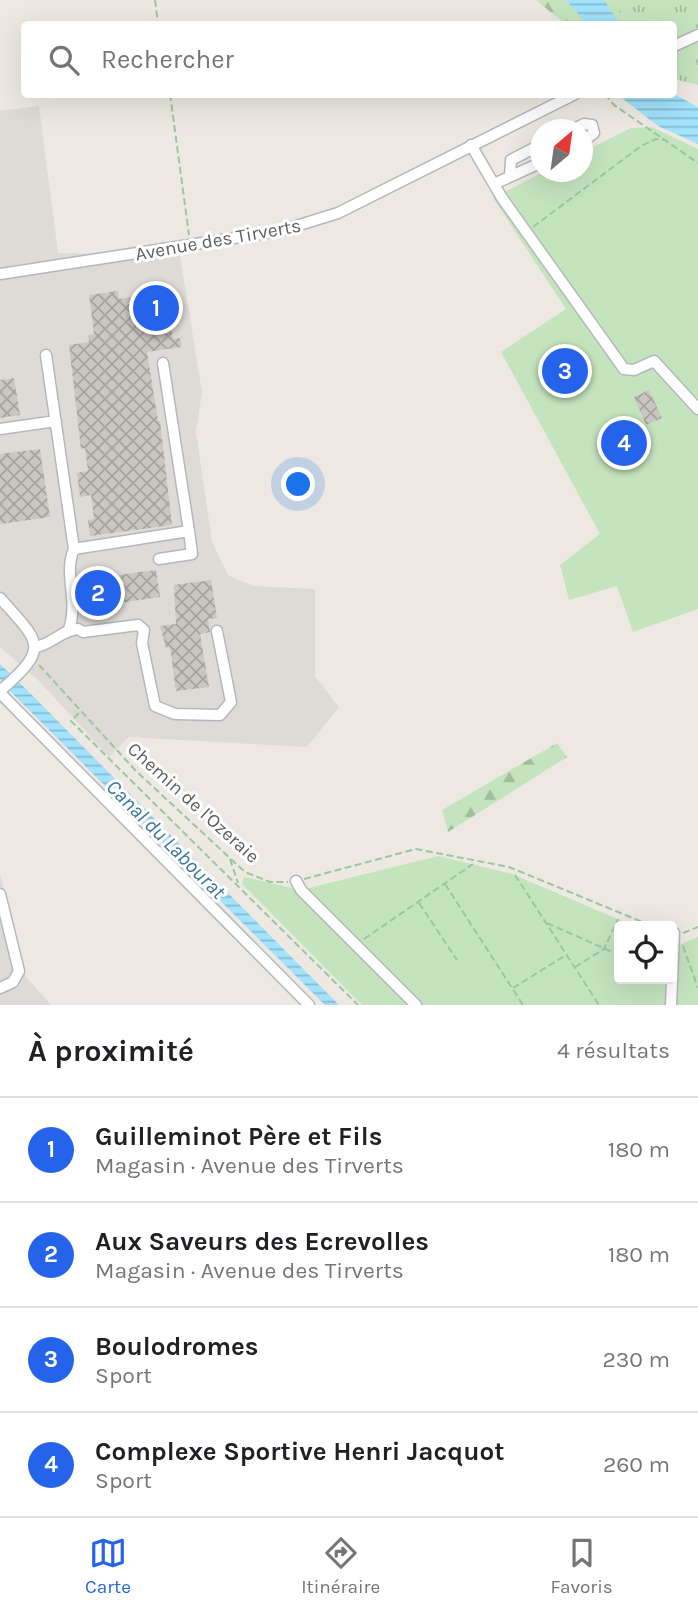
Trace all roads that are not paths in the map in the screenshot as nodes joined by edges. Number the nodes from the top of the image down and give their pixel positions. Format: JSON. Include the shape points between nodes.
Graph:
{"nodes":[{"id":1,"x":698,"y":34,"type":"edge"},
{"id":2,"x":677,"y":44,"type":"edge"},
{"id":3,"x":567,"y":98,"type":"edge"},
{"id":4,"x":471,"y":145,"type":"junction"},
{"id":5,"x":530,"y":150,"type":"edge"},
{"id":6,"x":530,"y":168,"type":"edge"},
{"id":7,"x":510,"y":176,"type":"junction"},
{"id":8,"x":494,"y":184,"type":"junction"},
{"id":9,"x":0,"y":274,"type":"edge"},
{"id":10,"x":46,"y":355,"type":"dead end"},
{"id":11,"x":163,"y":363,"type":"dead end"},
{"id":12,"x":698,"y":409,"type":"edge"},
{"id":13,"x":56,"y":421,"type":"junction"},
{"id":14,"x":0,"y":429,"type":"edge"},
{"id":15,"x":189,"y":531,"type":"junction"},
{"id":16,"x":74,"y":549,"type":"junction"},
{"id":17,"x":159,"y":559,"type":"dead end"},
{"id":18,"x":0,"y":598,"type":"edge"},
{"id":19,"x":69,"y":629,"type":"junction"},
{"id":20,"x":216,"y":631,"type":"dead end"},
{"id":21,"x":36,"y":647,"type":"junction"},
{"id":22,"x":2,"y":690,"type":"edge"},
{"id":23,"x":296,"y":881,"type":"road end"},
{"id":24,"x":0,"y":894,"type":"edge"},
{"id":25,"x":672,"y":984,"type":"edge"},
{"id":26,"x":0,"y":988,"type":"edge"},
{"id":27,"x":309,"y":1005,"type":"edge"},
{"id":28,"x":416,"y":1005,"type":"edge"},
{"id":29,"x":671,"y":1005,"type":"edge"}],
"edges":[{"from":1,"to":2,"type":"street"},
{"from":3,"to":4,"type":"street","name":"Avenue des Tirverts"},
{"from":4,"to":8,"type":"street"},
{"from":4,"to":9,"type":"street","name":"Avenue des Tirverts","via":[[338,213],[280,231]]},
{"from":5,"to":7,"type":"street","via":[[511,160]]},
{"from":6,"to":7,"type":"street"},
{"from":7,"to":8,"type":"street"},
{"from":8,"to":12,"type":"street","via":[[624,369],[634,370],[654,361]]},
{"from":10,"to":13,"type":"street"},
{"from":11,"to":15,"type":"street"},
{"from":13,"to":14,"type":"street"},
{"from":13,"to":16,"type":"street"},
{"from":15,"to":16,"type":"street"},
{"from":15,"to":17,"type":"street","via":[[192,554]]},
{"from":16,"to":19,"type":"street","via":[[69,559],[75,612]]},
{"from":18,"to":21,"type":"street","via":[[30,632]]},
{"from":19,"to":20,"type":"street","via":[[83,632],[130,624],[144,630],[142,643],[155,706],[175,713],[220,715],[231,702]]},
{"from":19,"to":21,"type":"street","via":[[49,645]]},
{"from":21,"to":22,"type":"street","via":[[34,658]]},
{"from":22,"to":27,"type":"street"},
{"from":23,"to":28,"type":"street"},
{"from":24,"to":26,"type":"street","via":[[19,971],[13,982]]},
{"from":25,"to":29,"type":"street"}]}
